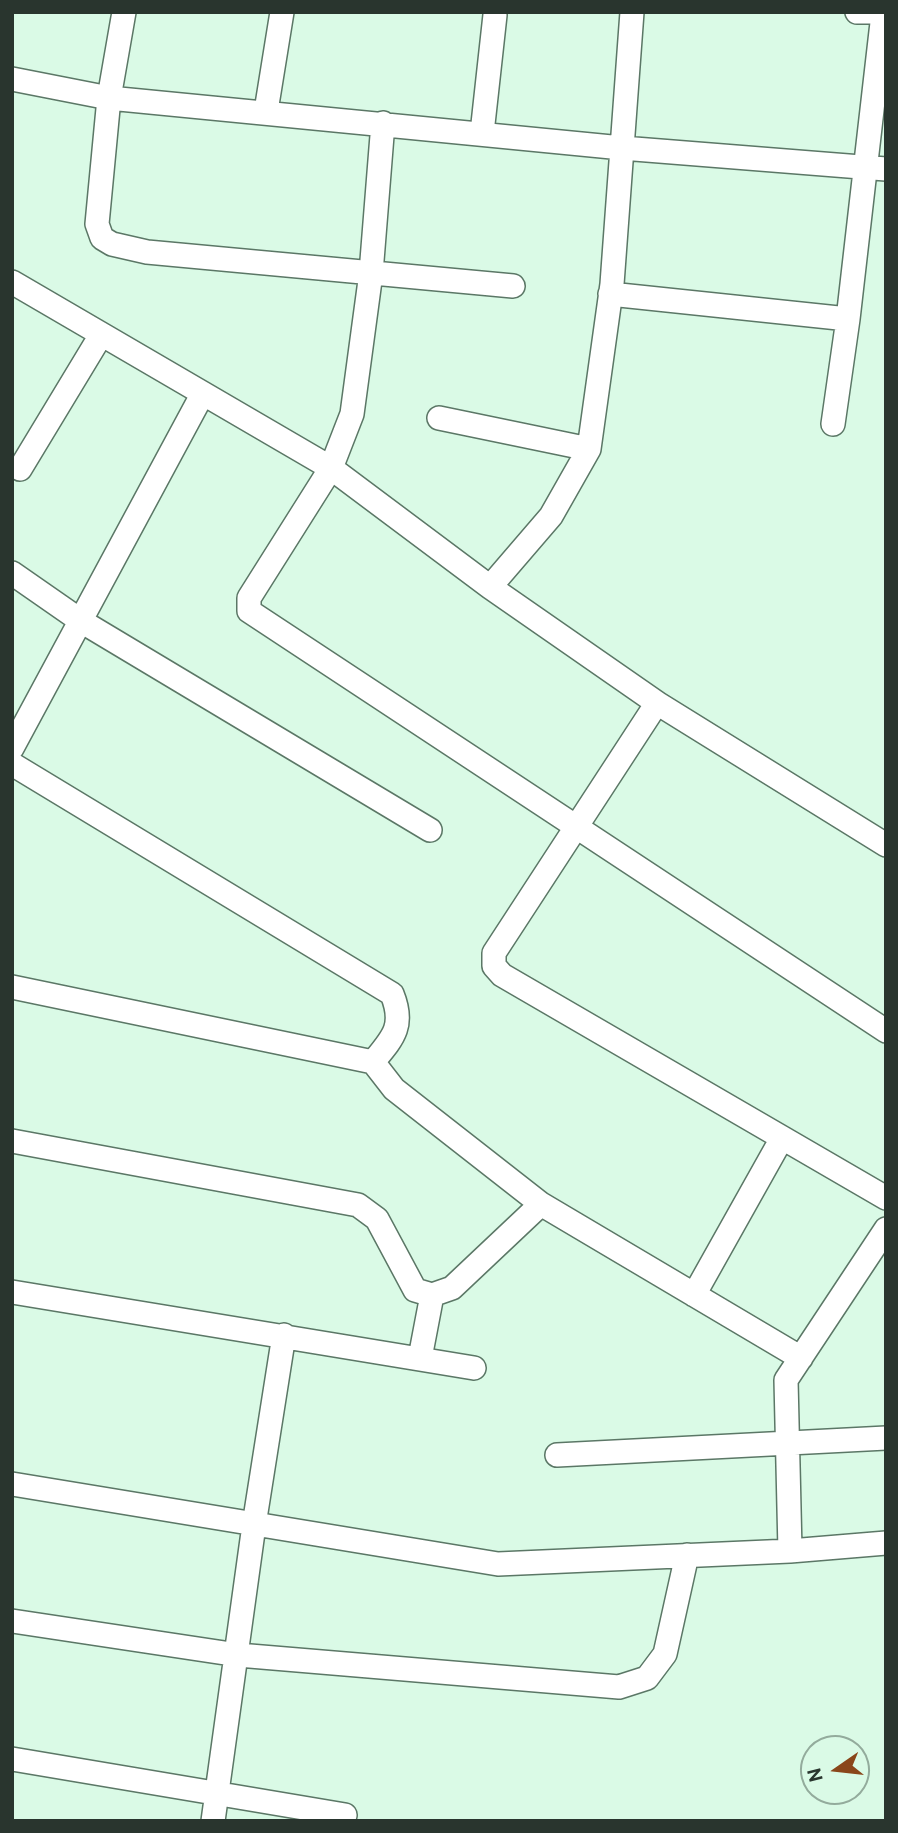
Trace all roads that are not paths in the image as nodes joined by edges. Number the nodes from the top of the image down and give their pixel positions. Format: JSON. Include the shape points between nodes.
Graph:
{"nodes":[{"id":1,"x":124,"y":12,"type":"edge"},
{"id":2,"x":282,"y":12,"type":"edge"},
{"id":3,"x":632,"y":12,"type":"edge"},
{"id":4,"x":856,"y":12,"type":"edge"},
{"id":5,"x":884,"y":14,"type":"edge"},
{"id":6,"x":495,"y":15,"type":"dead end"},
{"id":7,"x":12,"y":79,"type":"edge"},
{"id":8,"x":109,"y":98,"type":"junction"},
{"id":9,"x":266,"y":111,"type":"junction"},
{"id":10,"x":383,"y":123,"type":"junction"},
{"id":11,"x":482,"y":134,"type":"junction"},
{"id":12,"x":622,"y":148,"type":"junction"},
{"id":13,"x":875,"y":168,"type":"edge"},
{"id":14,"x":371,"y":273,"type":"junction"},
{"id":15,"x":12,"y":282,"type":"edge"},
{"id":16,"x":513,"y":286,"type":"dead end"},
{"id":17,"x":610,"y":294,"type":"junction"},
{"id":18,"x":849,"y":318,"type":"junction"},
{"id":19,"x":101,"y":335,"type":"junction"},
{"id":20,"x":202,"y":395,"type":"junction"},
{"id":21,"x":439,"y":418,"type":"dead end"},
{"id":22,"x":833,"y":424,"type":"dead end"},
{"id":23,"x":589,"y":449,"type":"junction"},
{"id":24,"x":331,"y":468,"type":"junction"},
{"id":25,"x":20,"y":469,"type":"dead end"},
{"id":26,"x":12,"y":573,"type":"edge"},
{"id":27,"x":490,"y":587,"type":"junction"},
{"id":28,"x":81,"y":621,"type":"junction"},
{"id":29,"x":657,"y":703,"type":"junction"},
{"id":30,"x":12,"y":748,"type":"edge"},
{"id":31,"x":12,"y":764,"type":"edge"},
{"id":32,"x":575,"y":828,"type":"junction"},
{"id":33,"x":430,"y":830,"type":"dead end"},
{"id":34,"x":886,"y":845,"type":"edge"},
{"id":35,"x":12,"y":987,"type":"edge"},
{"id":36,"x":886,"y":1031,"type":"edge"},
{"id":37,"x":373,"y":1062,"type":"junction"},
{"id":38,"x":782,"y":1138,"type":"junction"},
{"id":39,"x":12,"y":1141,"type":"edge"},
{"id":40,"x":886,"y":1198,"type":"edge"},
{"id":41,"x":541,"y":1204,"type":"junction"},
{"id":42,"x":886,"y":1229,"type":"edge"},
{"id":43,"x":12,"y":1293,"type":"edge"},
{"id":44,"x":694,"y":1294,"type":"junction"},
{"id":45,"x":432,"y":1295,"type":"junction"},
{"id":46,"x":284,"y":1335,"type":"junction"},
{"id":47,"x":420,"y":1358,"type":"junction"},
{"id":48,"x":801,"y":1358,"type":"junction"},
{"id":49,"x":474,"y":1368,"type":"dead end"},
{"id":50,"x":886,"y":1438,"type":"edge"},
{"id":51,"x":786,"y":1444,"type":"junction"},
{"id":52,"x":556,"y":1455,"type":"dead end"},
{"id":53,"x":12,"y":1484,"type":"edge"},
{"id":54,"x":254,"y":1525,"type":"junction"},
{"id":55,"x":886,"y":1543,"type":"edge"},
{"id":56,"x":790,"y":1551,"type":"junction"},
{"id":57,"x":687,"y":1555,"type":"junction"},
{"id":58,"x":12,"y":1621,"type":"edge"},
{"id":59,"x":237,"y":1655,"type":"junction"},
{"id":60,"x":12,"y":1759,"type":"edge"},
{"id":61,"x":219,"y":1792,"type":"junction"},
{"id":62,"x":345,"y":1815,"type":"dead end"},
{"id":63,"x":213,"y":1821,"type":"edge"}],
"edges":[{"from":1,"to":8,"type":"street"},
{"from":2,"to":9,"type":"street"},
{"from":3,"to":12,"type":"street"},
{"from":4,"to":5,"type":"street"},
{"from":5,"to":13,"type":"street"},
{"from":6,"to":11,"type":"street"},
{"from":7,"to":8,"type":"street"},
{"from":8,"to":9,"type":"street"},
{"from":8,"to":14,"type":"street","via":[[97,224],[102,238],[147,251]]},
{"from":9,"to":10,"type":"street"},
{"from":10,"to":11,"type":"street"},
{"from":10,"to":14,"type":"street"},
{"from":11,"to":12,"type":"street"},
{"from":12,"to":13,"type":"street"},
{"from":12,"to":17,"type":"street"},
{"from":13,"to":18,"type":"street"},
{"from":14,"to":16,"type":"street"},
{"from":14,"to":24,"type":"street","via":[[352,414]]},
{"from":15,"to":19,"type":"street"},
{"from":17,"to":18,"type":"street"},
{"from":17,"to":23,"type":"street"},
{"from":18,"to":22,"type":"street"},
{"from":19,"to":20,"type":"street"},
{"from":19,"to":25,"type":"street"},
{"from":20,"to":24,"type":"street"},
{"from":20,"to":28,"type":"street"},
{"from":21,"to":23,"type":"street"},
{"from":23,"to":27,"type":"street","via":[[551,516]]},
{"from":24,"to":27,"type":"street"},
{"from":24,"to":32,"type":"street","via":[[249,598],[248,611]]},
{"from":26,"to":28,"type":"street"},
{"from":27,"to":29,"type":"street"},
{"from":28,"to":30,"type":"street"},
{"from":28,"to":33,"type":"street"},
{"from":29,"to":32,"type":"street"},
{"from":29,"to":34,"type":"street"},
{"from":31,"to":37,"type":"street","via":[[392,994],[400,1012],[393,1039]]},
{"from":32,"to":36,"type":"street"},
{"from":32,"to":38,"type":"street","via":[[494,953],[495,966],[502,975]]},
{"from":35,"to":37,"type":"street"},
{"from":37,"to":41,"type":"street","via":[[394,1089]]},
{"from":38,"to":40,"type":"street"},
{"from":38,"to":44,"type":"street"},
{"from":39,"to":45,"type":"street","via":[[358,1205],[377,1219],[415,1290]]},
{"from":41,"to":44,"type":"street"},
{"from":41,"to":45,"type":"street","via":[[452,1288]]},
{"from":42,"to":48,"type":"street"},
{"from":43,"to":46,"type":"street"},
{"from":44,"to":48,"type":"street"},
{"from":45,"to":47,"type":"street"},
{"from":46,"to":47,"type":"street"},
{"from":46,"to":54,"type":"street"},
{"from":47,"to":49,"type":"street"},
{"from":48,"to":51,"type":"street","via":[[786,1380]]},
{"from":50,"to":51,"type":"street"},
{"from":51,"to":52,"type":"street"},
{"from":51,"to":56,"type":"street"},
{"from":53,"to":54,"type":"street"},
{"from":54,"to":57,"type":"street","via":[[498,1564]]},
{"from":54,"to":59,"type":"street"},
{"from":55,"to":56,"type":"street"},
{"from":56,"to":57,"type":"street"},
{"from":57,"to":59,"type":"street","via":[[665,1654],[647,1678],[620,1687]]},
{"from":58,"to":59,"type":"street"},
{"from":59,"to":61,"type":"street"},
{"from":60,"to":61,"type":"street"},
{"from":61,"to":62,"type":"street"},
{"from":61,"to":63,"type":"street"}]}
